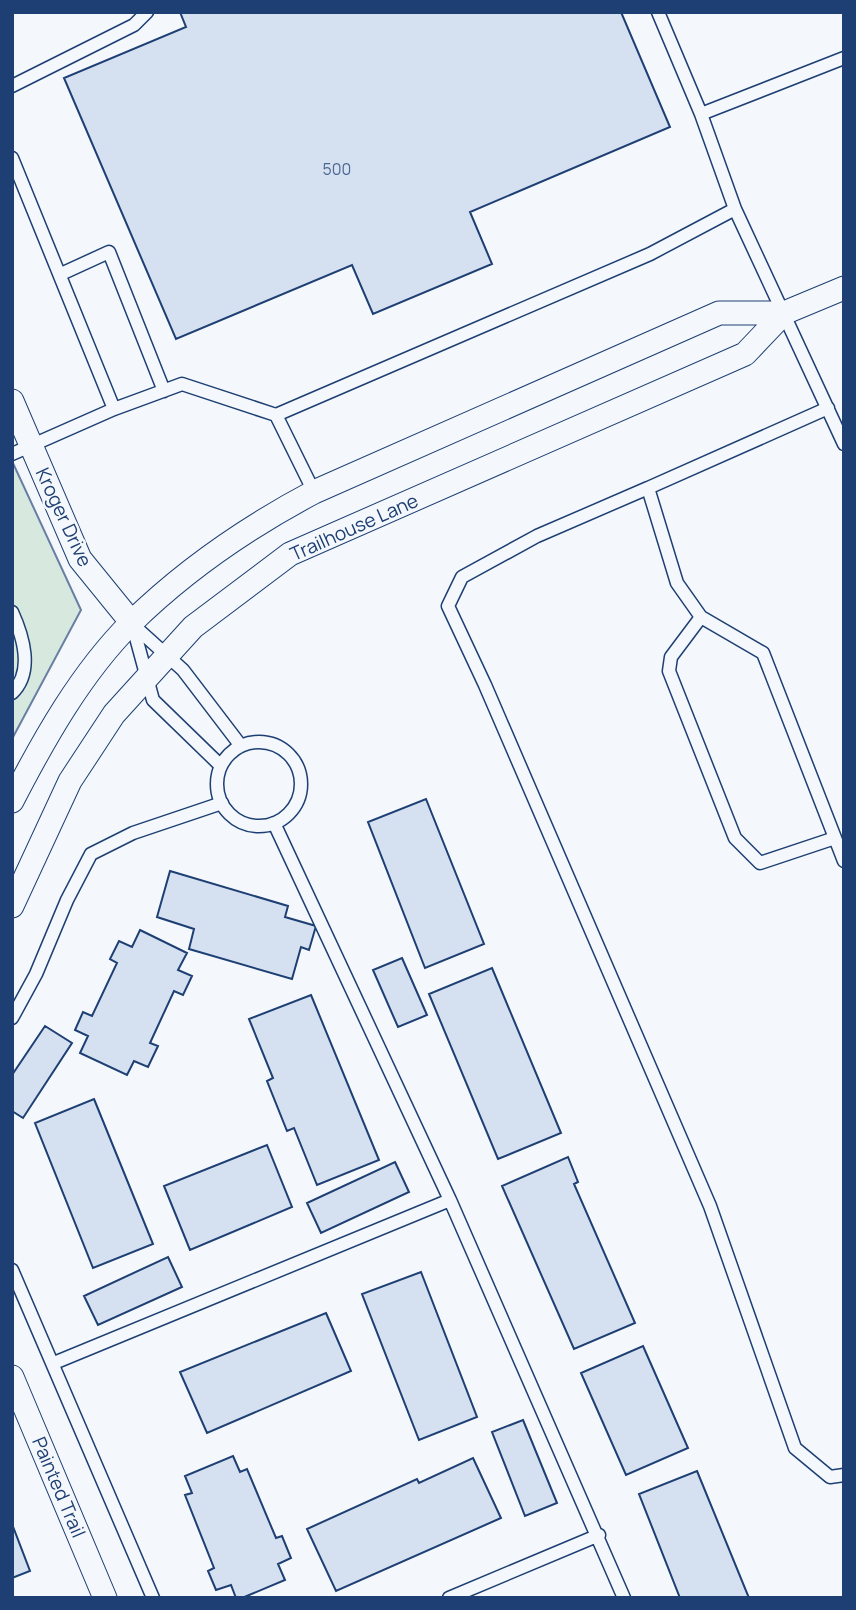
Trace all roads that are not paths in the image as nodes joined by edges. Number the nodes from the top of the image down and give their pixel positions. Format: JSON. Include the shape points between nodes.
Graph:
{"nodes":[{"id":1,"x":147,"y":12,"type":"edge"},
{"id":2,"x":658,"y":12,"type":"edge"},
{"id":3,"x":844,"y":58,"type":"edge"},
{"id":4,"x":12,"y":86,"type":"edge"},
{"id":5,"x":701,"y":114,"type":"junction"},
{"id":6,"x":12,"y":158,"type":"edge"},
{"id":7,"x":735,"y":209,"type":"junction"},
{"id":8,"x":61,"y":274,"type":"junction"},
{"id":9,"x":844,"y":288,"type":"edge"},
{"id":10,"x":784,"y":313,"type":"junction"},
{"id":11,"x":164,"y":391,"type":"junction"},
{"id":12,"x":12,"y":401,"type":"edge"},
{"id":13,"x":828,"y":408,"type":"junction"},
{"id":14,"x":114,"y":409,"type":"junction"},
{"id":15,"x":276,"y":415,"type":"junction"},
{"id":16,"x":844,"y":443,"type":"edge"},
{"id":17,"x":22,"y":450,"type":"edge"},
{"id":18,"x":648,"y":488,"type":"junction"},
{"id":19,"x":314,"y":492,"type":"junction"},
{"id":20,"x":12,"y":612,"type":"edge"},
{"id":21,"x":701,"y":617,"type":"junction"},
{"id":22,"x":132,"y":623,"type":"junction"},
{"id":23,"x":166,"y":656,"type":"junction"},
{"id":24,"x":146,"y":678,"type":"junction"},
{"id":25,"x":12,"y":693,"type":"edge"},
{"id":26,"x":241,"y":746,"type":"junction"},
{"id":27,"x":221,"y":766,"type":"junction"},
{"id":28,"x":12,"y":802,"type":"edge"},
{"id":29,"x":222,"y":803,"type":"junction"},
{"id":30,"x":274,"y":823,"type":"junction"},
{"id":31,"x":835,"y":838,"type":"junction"},
{"id":32,"x":844,"y":861,"type":"edge"},
{"id":33,"x":12,"y":906,"type":"edge"},
{"id":34,"x":12,"y":1018,"type":"edge"},
{"id":35,"x":450,"y":1200,"type":"junction"},
{"id":36,"x":12,"y":1270,"type":"edge"},
{"id":37,"x":54,"y":1363,"type":"junction"},
{"id":38,"x":12,"y":1377,"type":"edge"},
{"id":39,"x":844,"y":1475,"type":"edge"},
{"id":40,"x":599,"y":1535,"type":"junction"},
{"id":41,"x":99,"y":1596,"type":"edge"},
{"id":42,"x":153,"y":1598,"type":"edge"},
{"id":43,"x":449,"y":1598,"type":"edge"},
{"id":44,"x":624,"y":1598,"type":"edge"}],
"edges":[{"from":1,"to":4,"type":"lane","via":[[134,25]]},
{"from":2,"to":5,"type":"lane"},
{"from":3,"to":5,"type":"lane"},
{"from":5,"to":7,"type":"lane"},
{"from":6,"to":8,"type":"lane"},
{"from":7,"to":10,"type":"lane"},
{"from":7,"to":15,"type":"lane","via":[[650,254]]},
{"from":8,"to":11,"type":"lane","via":[[109,252]]},
{"from":8,"to":14,"type":"lane"},
{"from":9,"to":10,"type":"street","name":"Trailhouse Lane"},
{"from":10,"to":13,"type":"lane"},
{"from":10,"to":19,"type":"street","name":"Trailhouse Lane","via":[[719,313]]},
{"from":10,"to":23,"type":"street","name":"Trailhouse Lane","via":[[745,355],[290,554],[193,627]]},
{"from":11,"to":14,"type":"lane"},
{"from":11,"to":15,"type":"lane","via":[[183,384]]},
{"from":12,"to":17,"type":"street","name":"Kroger Drive"},
{"from":13,"to":16,"type":"lane"},
{"from":13,"to":18,"type":"lane"},
{"from":14,"to":17,"type":"lane"},
{"from":15,"to":19,"type":"lane"},
{"from":17,"to":22,"type":"street","name":"Kroger Drive","via":[[80,559]]},
{"from":18,"to":21,"type":"lane","via":[[677,583]]},
{"from":18,"to":39,"type":"lane","via":[[537,536],[462,577],[448,606],[710,1206],[795,1448],[830,1477]]},
{"from":19,"to":22,"type":"street","name":"Trailhouse Lane","via":[[215,552]]},
{"from":20,"to":25,"type":"lane","via":[[26,660],[21,684]]},
{"from":21,"to":31,"type":"lane","via":[[763,653]]},
{"from":21,"to":31,"type":"lane","via":[[671,657],[669,671],[735,838],[760,863]]},
{"from":22,"to":23,"type":"lane"},
{"from":22,"to":24,"type":"lane"},
{"from":22,"to":28,"type":"street","name":"Trailhouse Lane","via":[[58,719]]},
{"from":23,"to":24,"type":"street","name":"Trailhouse Lane"},
{"from":23,"to":26,"type":"lane","via":[[183,670]]},
{"from":24,"to":27,"type":"lane","via":[[153,700]]},
{"from":24,"to":33,"type":"street","name":"Trailhouse Lane","via":[[114,714],[70,781]]},
{"from":26,"to":27,"type":"lane"},
{"from":26,"to":30,"type":"lane","via":[[254,742],[281,747],[298,768],[300,794],[286,817]]},
{"from":27,"to":29,"type":"lane","via":[[217,779]]},
{"from":29,"to":30,"type":"lane","via":[[234,818],[247,824]]},
{"from":29,"to":34,"type":"lane","via":[[107,843],[91,855]]},
{"from":30,"to":35,"type":"lane"},
{"from":31,"to":32,"type":"lane"},
{"from":35,"to":37,"type":"lane"},
{"from":35,"to":40,"type":"lane"},
{"from":36,"to":37,"type":"lane"},
{"from":37,"to":42,"type":"lane"},
{"from":38,"to":41,"type":"street","name":"Painted Trail"},
{"from":40,"to":43,"type":"lane"},
{"from":40,"to":44,"type":"lane"}]}
